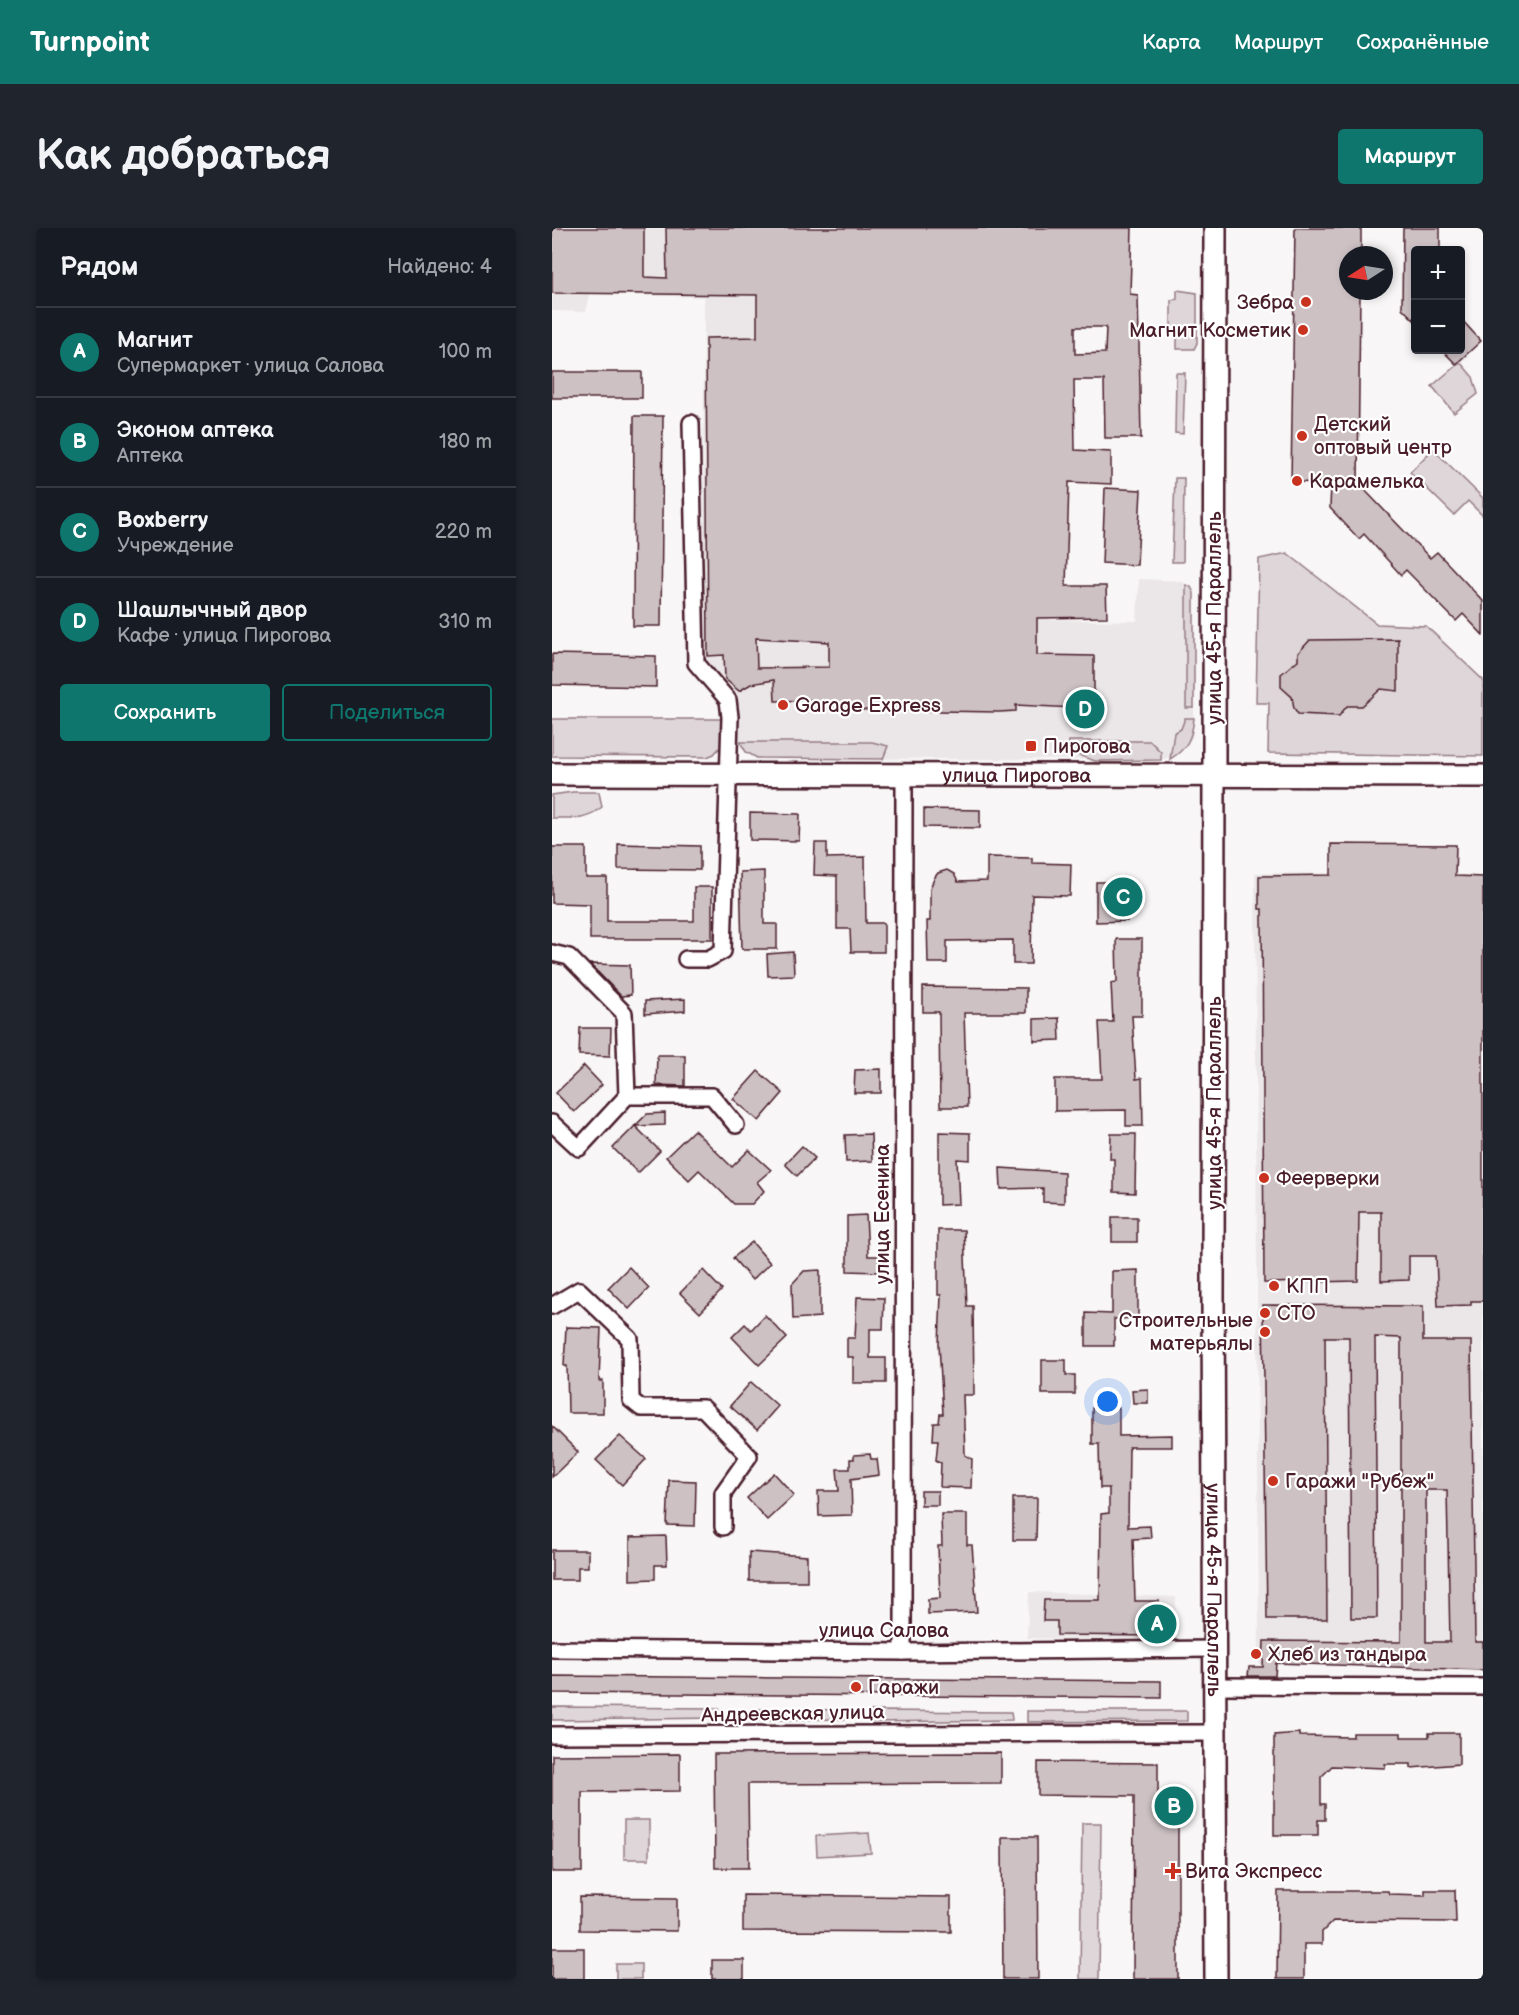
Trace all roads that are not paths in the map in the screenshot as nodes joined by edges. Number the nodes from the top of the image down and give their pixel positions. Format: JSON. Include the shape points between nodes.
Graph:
{"nodes":[{"id":1,"x":1215,"y":228,"type":"edge"},
{"id":2,"x":691,"y":423,"type":"dead end"},
{"id":3,"x":552,"y":774,"type":"edge"},
{"id":4,"x":726,"y":774,"type":"junction"},
{"id":5,"x":904,"y":776,"type":"junction"},
{"id":6,"x":1213,"y":776,"type":"junction"},
{"id":7,"x":1483,"y":777,"type":"edge"},
{"id":8,"x":552,"y":953,"type":"edge"},
{"id":9,"x":686,"y":959,"type":"dead end"},
{"id":10,"x":627,"y":1096,"type":"junction"},
{"id":11,"x":552,"y":1123,"type":"edge"},
{"id":12,"x":736,"y":1125,"type":"dead end"},
{"id":13,"x":552,"y":1306,"type":"edge"},
{"id":14,"x":723,"y":1527,"type":"dead end"},
{"id":15,"x":552,"y":1649,"type":"edge"},
{"id":16,"x":1215,"y":1649,"type":"junction"},
{"id":17,"x":903,"y":1652,"type":"junction"},
{"id":18,"x":1215,"y":1686,"type":"junction"},
{"id":19,"x":1483,"y":1687,"type":"edge"},
{"id":20,"x":1214,"y":1732,"type":"junction"},
{"id":21,"x":552,"y":1736,"type":"edge"},
{"id":22,"x":1216,"y":1979,"type":"edge"}],
"edges":[{"from":1,"to":6,"type":"main road","name":"улица 45-я Параллель"},
{"from":2,"to":4,"type":"street","via":[[696,663],[728,700],[730,739]]},
{"from":3,"to":4,"type":"main road","name":"улица Пирогова"},
{"from":4,"to":5,"type":"main road","name":"улица Пирогова"},
{"from":4,"to":9,"type":"street","via":[[723,951],[708,959]]},
{"from":5,"to":6,"type":"main road","name":"улица Пирогова"},
{"from":5,"to":17,"type":"street","name":"улица Есенина"},
{"from":6,"to":7,"type":"main road","name":"улица Пирогова"},
{"from":6,"to":16,"type":"main road","name":"улица 45-я Параллель"},
{"from":8,"to":10,"type":"street","via":[[569,957],[624,1013]]},
{"from":10,"to":11,"type":"street","via":[[579,1148]]},
{"from":10,"to":12,"type":"street","via":[[712,1096]]},
{"from":13,"to":14,"type":"street","via":[[579,1290],[630,1339],[631,1400],[635,1404],[641,1408],[703,1408],[750,1456],[723,1493]]},
{"from":15,"to":17,"type":"street","name":"улица Салова"},
{"from":16,"to":17,"type":"street","name":"улица Салова"},
{"from":16,"to":18,"type":"main road","name":"улица 45-я Параллель"},
{"from":18,"to":19,"type":"street"},
{"from":18,"to":20,"type":"main road","name":"улица 45-я Параллель"},
{"from":20,"to":21,"type":"street","name":"Андреевская улица"},
{"from":20,"to":22,"type":"main road","name":"улица 45-я Параллель"}]}
